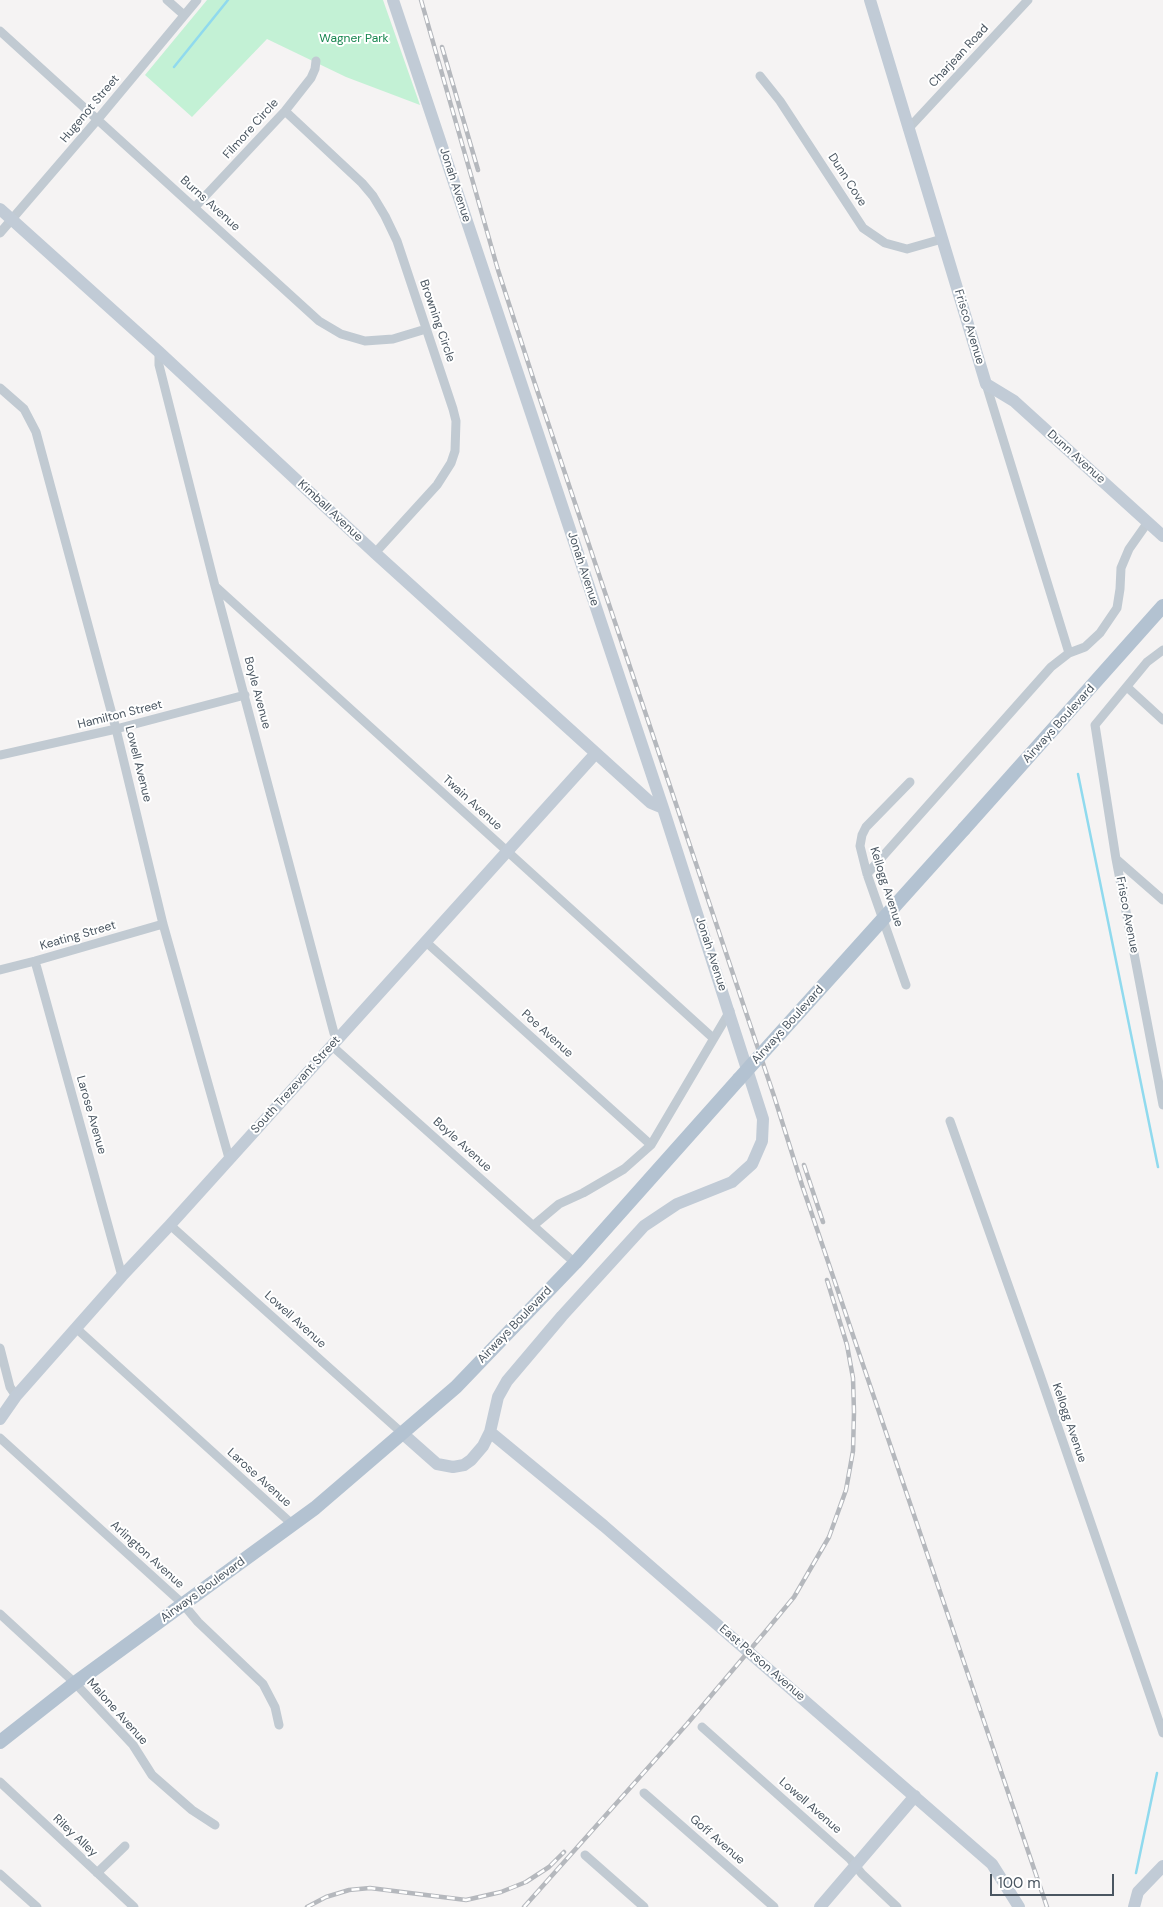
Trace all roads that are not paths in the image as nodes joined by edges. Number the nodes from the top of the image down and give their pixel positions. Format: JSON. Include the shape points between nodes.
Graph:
{"nodes":[{"id":1,"x":167,"y":0,"type":"edge"},
{"id":2,"x":197,"y":0,"type":"edge"},
{"id":3,"x":393,"y":0,"type":"edge"},
{"id":4,"x":870,"y":0,"type":"edge"},
{"id":5,"x":1028,"y":0,"type":"edge"},
{"id":6,"x":184,"y":16,"type":"junction"},
{"id":7,"x":0,"y":31,"type":"edge"},
{"id":8,"x":316,"y":61,"type":"dead end"},
{"id":9,"x":760,"y":76,"type":"dead end"},
{"id":10,"x":285,"y":111,"type":"junction"},
{"id":11,"x":98,"y":119,"type":"junction"},
{"id":12,"x":908,"y":129,"type":"junction"},
{"id":13,"x":195,"y":207,"type":"junction"},
{"id":14,"x":0,"y":209,"type":"edge"},
{"id":15,"x":11,"y":219,"type":"junction"},
{"id":16,"x":0,"y":233,"type":"edge"},
{"id":17,"x":942,"y":239,"type":"junction"},
{"id":18,"x":426,"y":329,"type":"junction"},
{"id":19,"x":159,"y":352,"type":"junction"},
{"id":20,"x":986,"y":384,"type":"junction"},
{"id":21,"x":0,"y":388,"type":"edge"},
{"id":22,"x":1148,"y":522,"type":"junction"},
{"id":23,"x":1163,"y":536,"type":"edge"},
{"id":24,"x":375,"y":553,"type":"junction"},
{"id":25,"x":215,"y":586,"type":"junction"},
{"id":26,"x":1163,"y":606,"type":"edge"},
{"id":27,"x":1163,"y":650,"type":"edge"},
{"id":28,"x":1070,"y":653,"type":"junction"},
{"id":29,"x":1127,"y":687,"type":"junction"},
{"id":30,"x":245,"y":695,"type":"junction"},
{"id":31,"x":1163,"y":720,"type":"edge"},
{"id":32,"x":1095,"y":725,"type":"joint"},
{"id":33,"x":116,"y":729,"type":"junction"},
{"id":34,"x":596,"y":753,"type":"junction"},
{"id":35,"x":0,"y":755,"type":"edge"},
{"id":36,"x":910,"y":782,"type":"dead end"},
{"id":37,"x":664,"y":808,"type":"junction"},
{"id":38,"x":506,"y":852,"type":"junction"},
{"id":39,"x":1116,"y":859,"type":"junction"},
{"id":40,"x":867,"y":874,"type":"junction"},
{"id":41,"x":1163,"y":900,"type":"edge"},
{"id":42,"x":163,"y":924,"type":"junction"},
{"id":43,"x":426,"y":942,"type":"junction"},
{"id":44,"x":35,"y":961,"type":"junction"},
{"id":45,"x":0,"y":970,"type":"edge"},
{"id":46,"x":906,"y":985,"type":"dead end"},
{"id":47,"x":730,"y":1011,"type":"junction"},
{"id":48,"x":713,"y":1038,"type":"junction"},
{"id":49,"x":335,"y":1042,"type":"junction"},
{"id":50,"x":1163,"y":1105,"type":"edge"},
{"id":51,"x":950,"y":1121,"type":"dead end"},
{"id":52,"x":651,"y":1144,"type":"junction"},
{"id":53,"x":229,"y":1158,"type":"junction"},
{"id":54,"x":170,"y":1225,"type":"junction"},
{"id":55,"x":534,"y":1225,"type":"junction"},
{"id":56,"x":575,"y":1263,"type":"junction"},
{"id":57,"x":122,"y":1276,"type":"junction"},
{"id":58,"x":77,"y":1329,"type":"junction"},
{"id":59,"x":0,"y":1348,"type":"edge"},
{"id":60,"x":16,"y":1396,"type":"junction"},
{"id":61,"x":0,"y":1419,"type":"edge"},
{"id":62,"x":490,"y":1432,"type":"junction"},
{"id":63,"x":402,"y":1433,"type":"junction"},
{"id":64,"x":0,"y":1438,"type":"edge"},
{"id":65,"x":292,"y":1524,"type":"junction"},
{"id":66,"x":183,"y":1604,"type":"junction"},
{"id":67,"x":0,"y":1614,"type":"edge"},
{"id":68,"x":75,"y":1684,"type":"junction"},
{"id":69,"x":279,"y":1725,"type":"dead end"},
{"id":70,"x":702,"y":1728,"type":"dead end"},
{"id":71,"x":1163,"y":1733,"type":"edge"},
{"id":72,"x":0,"y":1742,"type":"edge"},
{"id":73,"x":0,"y":1782,"type":"edge"},
{"id":74,"x":644,"y":1792,"type":"dead end"},
{"id":75,"x":915,"y":1796,"type":"junction"},
{"id":76,"x":215,"y":1825,"type":"dead end"},
{"id":77,"x":125,"y":1846,"type":"dead end"},
{"id":78,"x":585,"y":1855,"type":"dead end"},
{"id":79,"x":856,"y":1866,"type":"junction"},
{"id":80,"x":1163,"y":1866,"type":"edge"},
{"id":81,"x":97,"y":1873,"type":"junction"},
{"id":82,"x":0,"y":1874,"type":"edge"},
{"id":83,"x":37,"y":1907,"type":"edge"},
{"id":84,"x":134,"y":1907,"type":"edge"},
{"id":85,"x":644,"y":1907,"type":"edge"},
{"id":86,"x":774,"y":1907,"type":"edge"},
{"id":87,"x":820,"y":1907,"type":"edge"},
{"id":88,"x":897,"y":1907,"type":"edge"},
{"id":89,"x":1019,"y":1907,"type":"edge"},
{"id":90,"x":1134,"y":1907,"type":"edge"}],
"edges":[{"from":1,"to":6,"type":"street"},
{"from":2,"to":6,"type":"street","name":"Hugenot Street"},
{"from":3,"to":37,"type":"street","name":"Jonah Avenue"},
{"from":4,"to":12,"type":"street","name":"Frisco Avenue"},
{"from":5,"to":12,"type":"street","name":"Charjean Road"},
{"from":6,"to":11,"type":"street","name":"Hugenot Street"},
{"from":7,"to":11,"type":"street","name":"Burns Avenue"},
{"from":8,"to":10,"type":"street","name":"Filmore Circle","via":[[311,78]]},
{"from":9,"to":17,"type":"street","name":"Dunn Cove","via":[[780,101],[863,228],[885,243],[907,248]]},
{"from":10,"to":13,"type":"street","name":"Filmore Circle"},
{"from":10,"to":18,"type":"street","name":"Browning Circle","via":[[362,183],[378,204],[397,241]]},
{"from":11,"to":13,"type":"street","name":"Burns Avenue"},
{"from":11,"to":15,"type":"street","name":"Hugenot Street"},
{"from":12,"to":17,"type":"street","name":"Frisco Avenue"},
{"from":13,"to":18,"type":"street","name":"Burns Avenue","via":[[319,321],[341,334],[365,341],[380,341]]},
{"from":14,"to":15,"type":"street","name":"Kimball Avenue"},
{"from":15,"to":16,"type":"street","name":"Hugenot Street"},
{"from":15,"to":19,"type":"street","name":"Kimball Avenue"},
{"from":17,"to":20,"type":"street","name":"Frisco Avenue"},
{"from":18,"to":24,"type":"street","name":"Browning Circle","via":[[453,409],[457,429],[455,451],[437,485]]},
{"from":19,"to":24,"type":"street","name":"Kimball Avenue"},
{"from":19,"to":25,"type":"street","name":"Boyle Avenue","via":[[158,365]]},
{"from":20,"to":22,"type":"street","name":"Dunn Avenue","via":[[1014,402]]},
{"from":20,"to":28,"type":"street","name":"Frisco Avenue"},
{"from":21,"to":33,"type":"street","name":"Lowell Avenue","via":[[24,410],[36,432]]},
{"from":22,"to":23,"type":"street","name":"Dunn Avenue"},
{"from":22,"to":28,"type":"street","via":[[1129,548],[1121,568],[1117,608],[1100,633],[1085,647]]},
{"from":24,"to":34,"type":"street","name":"Kimball Avenue"},
{"from":25,"to":30,"type":"street","name":"Boyle Avenue"},
{"from":25,"to":38,"type":"street","name":"Twain Avenue"},
{"from":26,"to":56,"type":"main road","name":"Airways Boulevard","bridge":true},
{"from":27,"to":29,"type":"street","name":"Airways Boulevard","via":[[1147,662]]},
{"from":28,"to":40,"type":"street","via":[[1051,666]]},
{"from":29,"to":31,"type":"street"},
{"from":29,"to":32,"type":"street","name":"Airways Boulevard"},
{"from":30,"to":33,"type":"street","name":"Hamilton Street"},
{"from":30,"to":49,"type":"street","name":"Boyle Avenue"},
{"from":32,"to":39,"type":"street","name":"Frisco Avenue"},
{"from":33,"to":35,"type":"street","name":"Hamilton Street"},
{"from":33,"to":42,"type":"street","name":"Lowell Avenue"},
{"from":34,"to":37,"type":"street","name":"Kimball Avenue","via":[[652,803]]},
{"from":34,"to":38,"type":"street","name":"South Trezevant Street"},
{"from":36,"to":40,"type":"street","name":"Kellogg Avenue","via":[[862,835],[860,846]]},
{"from":37,"to":47,"type":"street","name":"Jonah Avenue"},
{"from":38,"to":43,"type":"street","name":"South Trezevant Street"},
{"from":38,"to":48,"type":"street","name":"Twain Avenue"},
{"from":39,"to":41,"type":"street"},
{"from":39,"to":50,"type":"street","name":"Frisco Avenue"},
{"from":40,"to":46,"type":"street","name":"Kellogg Avenue"},
{"from":42,"to":44,"type":"street","name":"Keating Street"},
{"from":42,"to":53,"type":"street","name":"Lowell Avenue"},
{"from":43,"to":49,"type":"street","name":"South Trezevant Street"},
{"from":43,"to":52,"type":"street","name":"Poe Avenue"},
{"from":44,"to":45,"type":"street","name":"Keating Street"},
{"from":44,"to":57,"type":"street","name":"Larose Avenue"},
{"from":47,"to":48,"type":"street"},
{"from":47,"to":62,"type":"street","name":"Jonah Avenue","via":[[763,1119],[762,1141],[752,1164],[732,1182],[677,1204],[644,1226],[507,1381],[498,1397]]},
{"from":48,"to":52,"type":"street"},
{"from":49,"to":53,"type":"street","name":"South Trezevant Street"},
{"from":49,"to":55,"type":"street","name":"Boyle Avenue"},
{"from":51,"to":71,"type":"street","name":"Kellogg Avenue"},
{"from":52,"to":55,"type":"street","via":[[624,1169],[559,1204]]},
{"from":53,"to":54,"type":"street","name":"South Trezevant Street"},
{"from":54,"to":57,"type":"street","name":"South Trezevant Street"},
{"from":54,"to":63,"type":"street","name":"Lowell Avenue"},
{"from":55,"to":56,"type":"street","name":"Boyle Avenue"},
{"from":56,"to":63,"type":"main road","name":"Airways Boulevard","via":[[456,1387]]},
{"from":57,"to":58,"type":"street","name":"South Trezevant Street"},
{"from":58,"to":60,"type":"street","name":"South Trezevant Street"},
{"from":58,"to":65,"type":"street","name":"Larose Avenue"},
{"from":59,"to":60,"type":"street","via":[[10,1387]]},
{"from":60,"to":61,"type":"street","name":"South Trezevant Street"},
{"from":62,"to":63,"type":"street","via":[[484,1446],[471,1460],[453,1467],[437,1464]]},
{"from":62,"to":75,"type":"street","name":"East Person Avenue","via":[[604,1526]]},
{"from":63,"to":65,"type":"main road","name":"Airways Boulevard"},
{"from":64,"to":66,"type":"street","name":"Arlington Avenue"},
{"from":65,"to":66,"type":"main road","name":"Airways Boulevard"},
{"from":66,"to":68,"type":"main road","name":"Airways Boulevard"},
{"from":66,"to":69,"type":"street","name":"Arlington Avenue","via":[[263,1684],[275,1706]]},
{"from":67,"to":68,"type":"street","name":"Malone Avenue"},
{"from":68,"to":72,"type":"main road","name":"Airways Boulevard"},
{"from":68,"to":76,"type":"street","name":"Malone Avenue","via":[[133,1744],[152,1776]]},
{"from":70,"to":79,"type":"street","name":"Lowell Avenue"},
{"from":73,"to":81,"type":"street","name":"Riley Alley"},
{"from":74,"to":86,"type":"street","name":"Goff Avenue"},
{"from":75,"to":79,"type":"street"},
{"from":75,"to":89,"type":"street","name":"East Person Avenue","via":[[992,1864]]},
{"from":77,"to":81,"type":"street"},
{"from":78,"to":85,"type":"street"},
{"from":79,"to":87,"type":"street"},
{"from":79,"to":88,"type":"street","name":"Lowell Avenue"},
{"from":80,"to":90,"type":"street","via":[[1138,1892]]},
{"from":81,"to":84,"type":"street","name":"Riley Alley"},
{"from":82,"to":83,"type":"street"}]}
